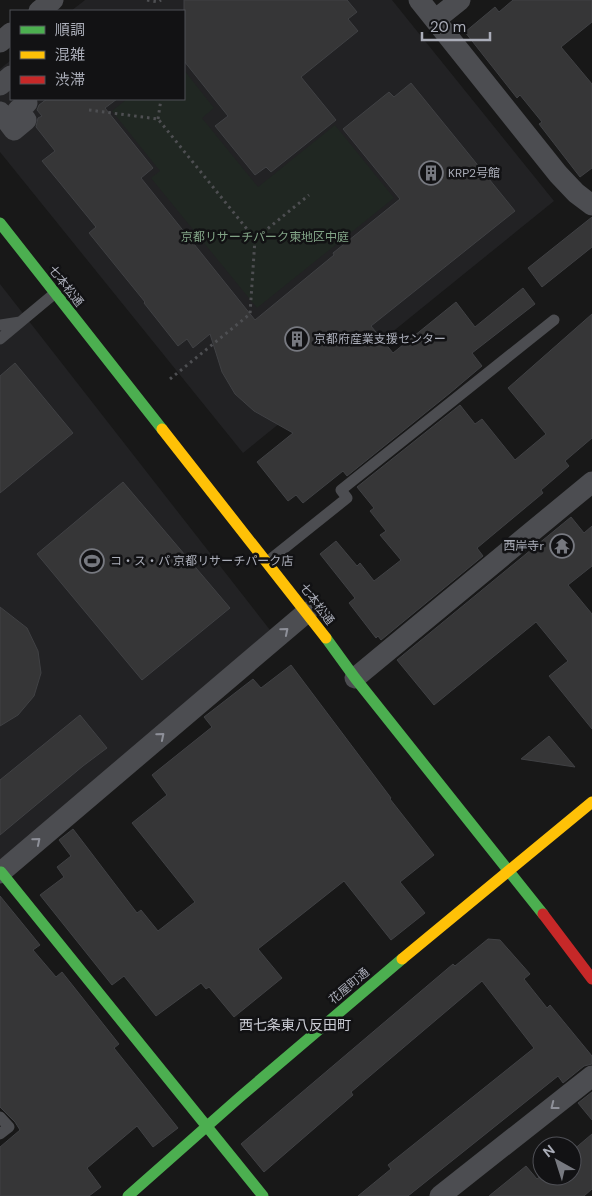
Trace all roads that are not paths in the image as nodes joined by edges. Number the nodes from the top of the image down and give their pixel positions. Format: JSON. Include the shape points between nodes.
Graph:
{"nodes":[{"id":1,"x":53,"y":0,"type":"edge"},
{"id":2,"x":419,"y":0,"type":"edge"},
{"id":3,"x":460,"y":0,"type":"edge"},
{"id":4,"x":40,"y":10,"type":"edge"},
{"id":5,"x":435,"y":20,"type":"junction"},
{"id":6,"x":10,"y":34,"type":"edge"},
{"id":7,"x":0,"y":42,"type":"edge"},
{"id":8,"x":10,"y":77,"type":"edge"},
{"id":9,"x":0,"y":86,"type":"edge"},
{"id":10,"x":25,"y":100,"type":"edge"},
{"id":11,"x":0,"y":112,"type":"edge"},
{"id":12,"x":592,"y":205,"type":"edge"},
{"id":13,"x":0,"y":223,"type":"edge"},
{"id":14,"x":54,"y":294,"type":"junction"},
{"id":15,"x":554,"y":320,"type":"dead end"},
{"id":16,"x":20,"y":322,"type":"junction"},
{"id":17,"x":0,"y":325,"type":"edge"},
{"id":18,"x":0,"y":339,"type":"edge"},
{"id":19,"x":592,"y":482,"type":"edge"},
{"id":20,"x":267,"y":562,"type":"junction"},
{"id":21,"x":307,"y":612,"type":"junction"},
{"id":22,"x":355,"y":678,"type":"junction"},
{"id":23,"x":592,"y":802,"type":"edge"},
{"id":24,"x":508,"y":869,"type":"junction"},
{"id":25,"x":0,"y":873,"type":"edge"},
{"id":26,"x":592,"y":979,"type":"edge"},
{"id":27,"x":592,"y":1076,"type":"edge"},
{"id":28,"x":0,"y":1117,"type":"edge"},
{"id":29,"x":206,"y":1124,"type":"junction"},
{"id":30,"x":0,"y":1134,"type":"edge"},
{"id":31,"x":128,"y":1196,"type":"edge"},
{"id":32,"x":264,"y":1196,"type":"edge"},
{"id":33,"x":440,"y":1196,"type":"edge"}],
"edges":[{"from":1,"to":4,"type":"street"},
{"from":2,"to":5,"type":"street"},
{"from":3,"to":5,"type":"street"},
{"from":5,"to":12,"type":"street","via":[[558,174]]},
{"from":6,"to":7,"type":"street"},
{"from":8,"to":9,"type":"street"},
{"from":10,"to":11,"type":"street","via":[[28,102],[18,110],[26,120],[14,130]]},
{"from":13,"to":14,"type":"street","name":"七本松通"},
{"from":14,"to":16,"type":"lane"},
{"from":14,"to":20,"type":"street","name":"七本松通"},
{"from":15,"to":20,"type":"lane","via":[[341,490],[347,498]]},
{"from":16,"to":17,"type":"lane"},
{"from":16,"to":18,"type":"lane"},
{"from":19,"to":22,"type":"street"},
{"from":20,"to":21,"type":"street","name":"七本松通"},
{"from":21,"to":22,"type":"street","name":"七本松通"},
{"from":25,"to":21,"type":"street","one_way":true},
{"from":22,"to":24,"type":"street","name":"七本松通"},
{"from":23,"to":24,"type":"street","name":"花屋町通"},
{"from":24,"to":26,"type":"street","name":"七本松通"},
{"from":24,"to":29,"type":"street","name":"花屋町通"},
{"from":25,"to":29,"type":"street"},
{"from":27,"to":33,"type":"street","one_way":true},
{"from":28,"to":30,"type":"lane","via":[[8,1127]]},
{"from":29,"to":31,"type":"street","name":"花屋町通"},
{"from":29,"to":32,"type":"street"}]}
